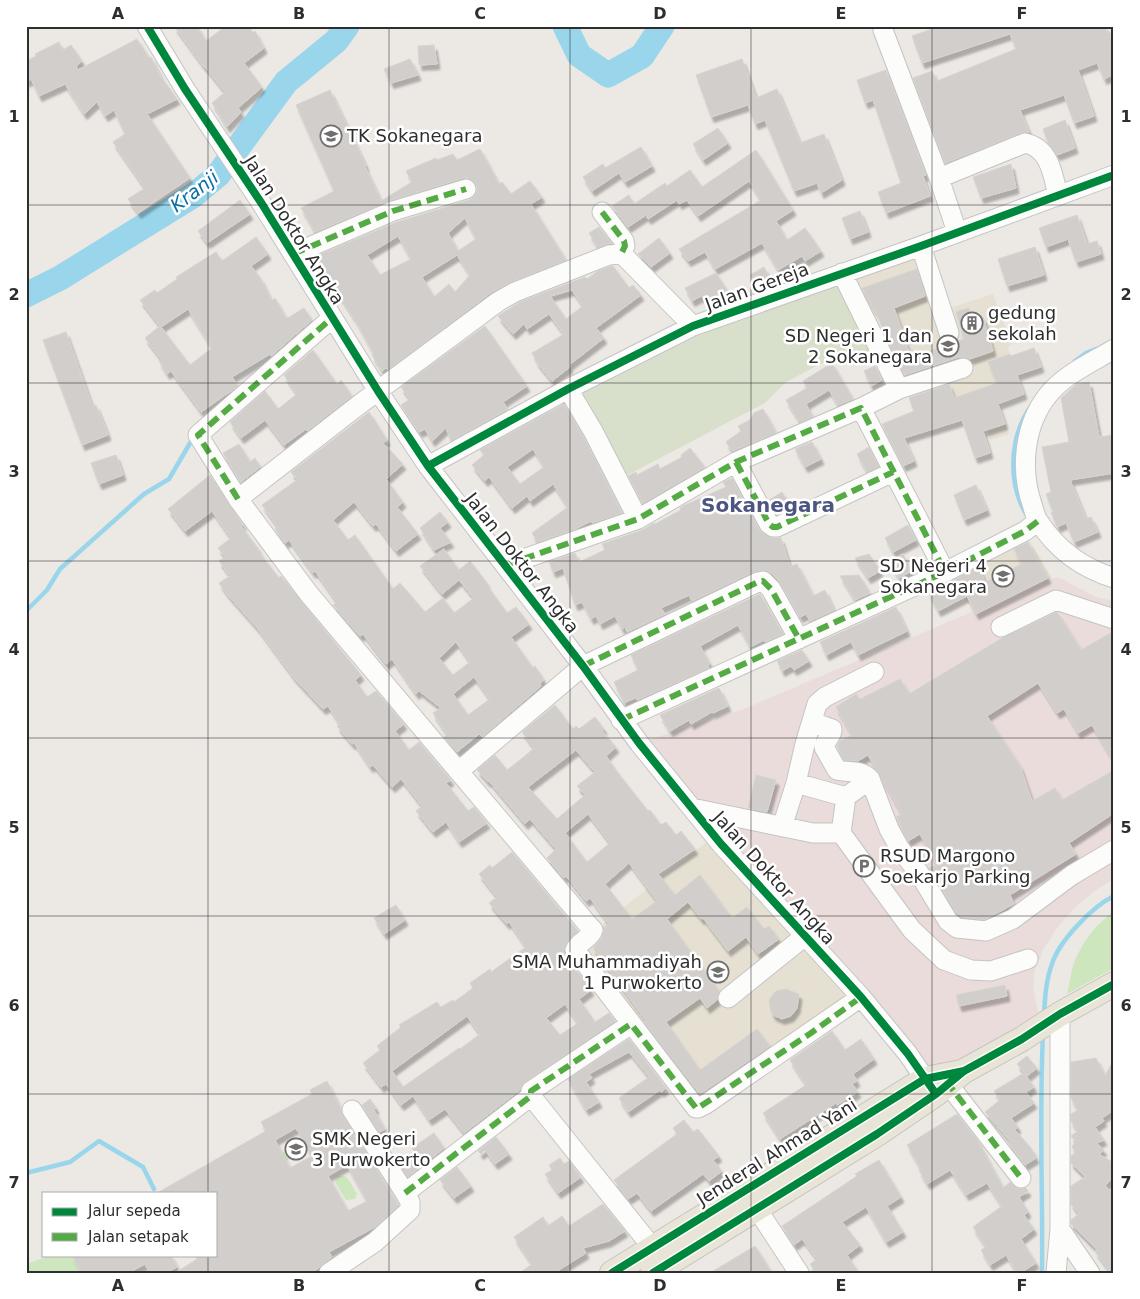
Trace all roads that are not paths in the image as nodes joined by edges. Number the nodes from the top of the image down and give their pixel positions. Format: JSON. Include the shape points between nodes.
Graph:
{"nodes":[{"id":1,"x":147,"y":26,"type":"edge"},
{"id":2,"x":883,"y":30,"type":"dead end"},
{"id":3,"x":1114,"y":175,"type":"edge"},
{"id":4,"x":939,"y":178,"type":"junction"},
{"id":5,"x":466,"y":189,"type":"dead end"},
{"id":6,"x":1058,"y":196,"type":"junction"},
{"id":7,"x":602,"y":212,"type":"dead end"},
{"id":8,"x":957,"y":232,"type":"junction"},
{"id":9,"x":921,"y":246,"type":"junction"},
{"id":10,"x":293,"y":254,"type":"junction"},
{"id":11,"x":621,"y":254,"type":"junction"},
{"id":12,"x":842,"y":273,"type":"junction"},
{"id":13,"x":332,"y":318,"type":"junction"},
{"id":14,"x":693,"y":326,"type":"junction"},
{"id":15,"x":948,"y":333,"type":"dead end"},
{"id":16,"x":1114,"y":349,"type":"edge"},
{"id":17,"x":963,"y":368,"type":"dead end"},
{"id":18,"x":568,"y":389,"type":"junction"},
{"id":19,"x":898,"y":389,"type":"junction"},
{"id":20,"x":378,"y":391,"type":"junction"},
{"id":21,"x":861,"y":408,"type":"junction"},
{"id":22,"x":736,"y":462,"type":"junction"},
{"id":23,"x":428,"y":466,"type":"junction"},
{"id":24,"x":894,"y":472,"type":"junction"},
{"id":25,"x":238,"y":499,"type":"junction"},
{"id":26,"x":638,"y":519,"type":"junction"},
{"id":27,"x":1032,"y":525,"type":"junction"},
{"id":28,"x":506,"y":565,"type":"junction"},
{"id":29,"x":946,"y":572,"type":"junction"},
{"id":30,"x":1114,"y":578,"type":"edge"},
{"id":31,"x":1114,"y":619,"type":"edge"},
{"id":32,"x":1001,"y":627,"type":"dead end"},
{"id":33,"x":799,"y":639,"type":"junction"},
{"id":34,"x":583,"y":666,"type":"junction"},
{"id":35,"x":874,"y":672,"type":"dead end"},
{"id":36,"x":621,"y":720,"type":"junction"},
{"id":37,"x":812,"y":722,"type":"junction"},
{"id":38,"x":458,"y":771,"type":"junction"},
{"id":39,"x":870,"y":779,"type":"junction"},
{"id":40,"x":796,"y":783,"type":"junction"},
{"id":41,"x":846,"y":797,"type":"junction"},
{"id":42,"x":692,"y":808,"type":"junction"},
{"id":43,"x":782,"y":827,"type":"junction"},
{"id":44,"x":841,"y":833,"type":"junction"},
{"id":45,"x":1114,"y":850,"type":"edge"},
{"id":46,"x":805,"y":936,"type":"junction"},
{"id":47,"x":1028,"y":959,"type":"dead end"},
{"id":48,"x":1114,"y":984,"type":"edge"},
{"id":49,"x":862,"y":997,"type":"junction"},
{"id":50,"x":728,"y":998,"type":"dead end"},
{"id":51,"x":1058,"y":1015,"type":"junction"},
{"id":52,"x":631,"y":1024,"type":"junction"},
{"id":53,"x":943,"y":1081,"type":"junction"},
{"id":54,"x":530,"y":1096,"type":"junction"},
{"id":55,"x":352,"y":1110,"type":"dead end"},
{"id":56,"x":1021,"y":1178,"type":"dead end"},
{"id":57,"x":405,"y":1193,"type":"junction"},
{"id":58,"x":757,"y":1209,"type":"junction"},
{"id":59,"x":1060,"y":1229,"type":"junction"},
{"id":60,"x":659,"y":1265,"type":"edge"},
{"id":61,"x":329,"y":1273,"type":"edge"},
{"id":62,"x":612,"y":1273,"type":"edge"},
{"id":63,"x":799,"y":1273,"type":"edge"},
{"id":64,"x":1056,"y":1273,"type":"edge"},
{"id":65,"x":1090,"y":1273,"type":"edge"}],
"edges":[{"from":1,"to":10,"type":"street","name":"Jalan Doktor Angka"},
{"from":2,"to":4,"type":"street"},
{"from":3,"to":6,"type":"street","name":"Jalan Gereja"},
{"from":4,"to":6,"type":"street","via":[[1025,143],[1043,152],[1050,164]]},
{"from":4,"to":8,"type":"street"},
{"from":5,"to":10,"type":"street","via":[[394,211]]},
{"from":6,"to":8,"type":"street","name":"Jalan Gereja"},
{"from":7,"to":11,"type":"street","via":[[624,241]]},
{"from":8,"to":9,"type":"street","name":"Jalan Gereja"},
{"from":9,"to":12,"type":"street","name":"Jalan Gereja"},
{"from":9,"to":15,"type":"street"},
{"from":10,"to":13,"type":"street","name":"Jalan Doktor Angka"},
{"from":11,"to":14,"type":"street"},
{"from":11,"to":20,"type":"street","via":[[609,255],[515,292]]},
{"from":12,"to":14,"type":"street","name":"Jalan Gereja"},
{"from":12,"to":19,"type":"street"},
{"from":13,"to":20,"type":"street","name":"Jalan Doktor Angka"},
{"from":13,"to":25,"type":"street","via":[[198,435]]},
{"from":14,"to":18,"type":"street","name":"Jalan Gereja"},
{"from":16,"to":27,"type":"street","via":[[1082,366],[1057,386],[1036,416],[1026,454]]},
{"from":17,"to":19,"type":"street"},
{"from":18,"to":23,"type":"street","name":"Jalan Gereja"},
{"from":18,"to":26,"type":"street"},
{"from":19,"to":21,"type":"street"},
{"from":20,"to":23,"type":"street","name":"Jalan Doktor Angka"},
{"from":20,"to":25,"type":"street"},
{"from":21,"to":22,"type":"street"},
{"from":21,"to":24,"type":"street"},
{"from":22,"to":24,"type":"street","via":[[773,527]]},
{"from":22,"to":26,"type":"street"},
{"from":23,"to":28,"type":"street","name":"Jalan Doktor Angka"},
{"from":24,"to":29,"type":"street"},
{"from":25,"to":38,"type":"street","via":[[309,594]]},
{"from":26,"to":28,"type":"street"},
{"from":27,"to":29,"type":"street"},
{"from":27,"to":30,"type":"street","via":[[1077,562]]},
{"from":28,"to":34,"type":"street","name":"Jalan Doktor Angka"},
{"from":29,"to":33,"type":"street"},
{"from":31,"to":32,"type":"street","via":[[1056,600]]},
{"from":33,"to":34,"type":"street","via":[[771,589],[762,581]]},
{"from":33,"to":36,"type":"street"},
{"from":34,"to":36,"type":"street","name":"Jalan Doktor Angka"},
{"from":34,"to":38,"type":"street"},
{"from":35,"to":37,"type":"street","via":[[820,701]]},
{"from":36,"to":42,"type":"street","name":"Jalan Doktor Angka"},
{"from":37,"to":39,"type":"street","via":[[833,730],[824,748],[837,770],[859,772]]},
{"from":37,"to":40,"type":"street"},
{"from":38,"to":52,"type":"street","via":[[593,930],[575,950]]},
{"from":39,"to":41,"type":"street"},
{"from":39,"to":45,"type":"street","via":[[888,829],[948,921],[957,928],[986,931],[1013,919],[1072,875]]},
{"from":40,"to":41,"type":"street"},
{"from":40,"to":43,"type":"street"},
{"from":41,"to":44,"type":"street"},
{"from":42,"to":43,"type":"street"},
{"from":42,"to":46,"type":"street","name":"Jalan Doktor Angka"},
{"from":43,"to":44,"type":"street","via":[[812,833]]},
{"from":44,"to":47,"type":"street","via":[[912,930],[944,960],[971,970],[991,971]]},
{"from":46,"to":49,"type":"street","name":"Jalan Doktor Angka"},
{"from":46,"to":50,"type":"street"},
{"from":48,"to":51,"type":"main road","name":"Jenderal Ahmad Yani"},
{"from":49,"to":52,"type":"street","via":[[698,1108]]},
{"from":49,"to":53,"type":"street","name":"Jalan Doktor Angka","via":[[908,1054]]},
{"from":51,"to":53,"type":"main road","name":"Jenderal Ahmad Yani","via":[[1022,1039]]},
{"from":51,"to":59,"type":"street"},
{"from":52,"to":54,"type":"street","via":[[531,1091]]},
{"from":53,"to":56,"type":"street","name":"Jalan Doktor Angka"},
{"from":53,"to":58,"type":"main road","name":"Jenderal Ahmad Yani","via":[[877,1134]]},
{"from":53,"to":60,"type":"main road","name":"Jenderal Ahmad Yani"},
{"from":54,"to":57,"type":"street"},
{"from":54,"to":60,"type":"street"},
{"from":55,"to":57,"type":"street"},
{"from":57,"to":61,"type":"street","via":[[410,1210],[374,1242]]},
{"from":58,"to":60,"type":"main road","name":"Jenderal Ahmad Yani"},
{"from":58,"to":63,"type":"street"},
{"from":59,"to":64,"type":"street"},
{"from":59,"to":65,"type":"street"},
{"from":60,"to":62,"type":"main road","name":"Jenderal Ahmad Yani"}]}
